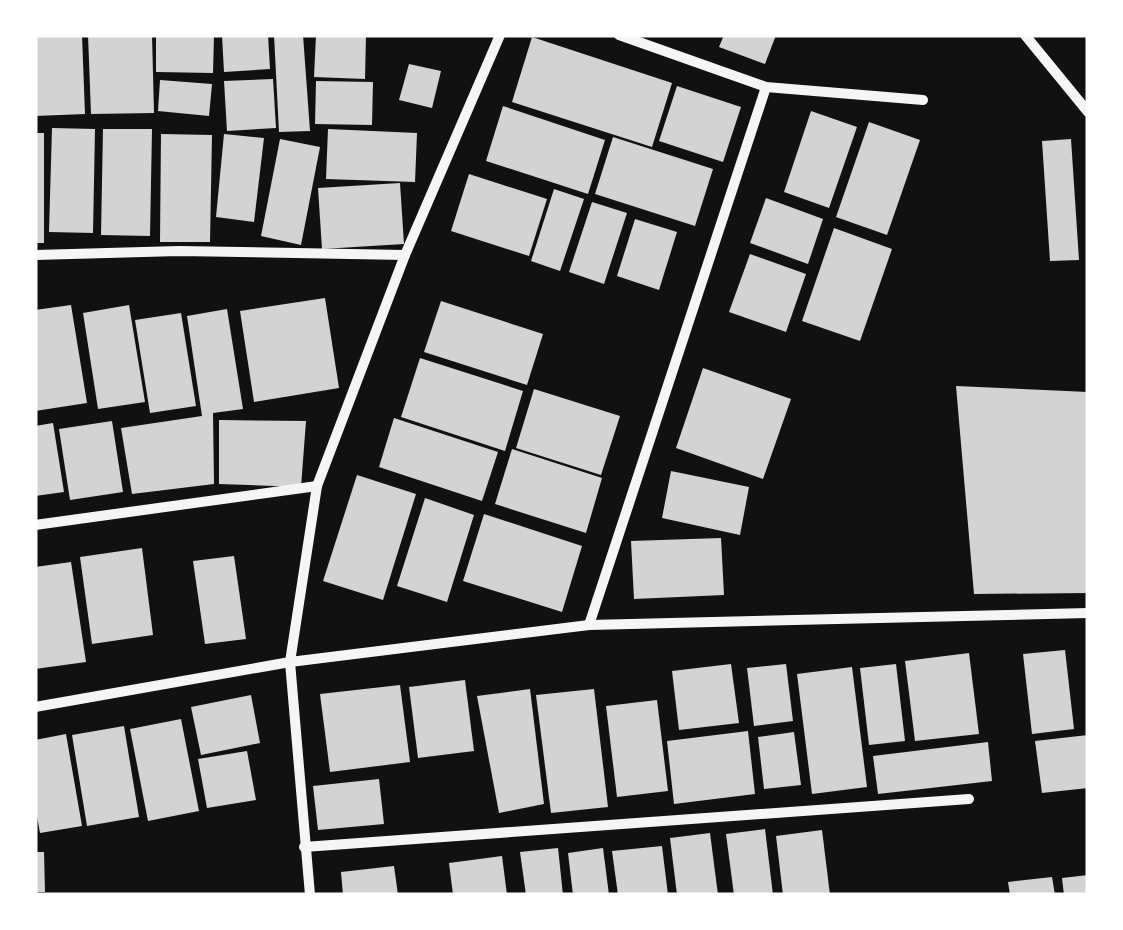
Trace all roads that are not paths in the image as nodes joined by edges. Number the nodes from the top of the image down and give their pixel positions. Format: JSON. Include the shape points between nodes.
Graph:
{"nodes":[{"id":1,"x":500,"y":35,"type":"edge"},
{"id":2,"x":619,"y":35,"type":"edge"},
{"id":3,"x":1031,"y":37,"type":"edge"},
{"id":4,"x":766,"y":86,"type":"junction"},
{"id":5,"x":922,"y":100,"type":"dead end"},
{"id":6,"x":1088,"y":112,"type":"edge"},
{"id":7,"x":35,"y":255,"type":"edge"},
{"id":8,"x":405,"y":256,"type":"junction"},
{"id":9,"x":317,"y":486,"type":"junction"},
{"id":10,"x":35,"y":525,"type":"edge"},
{"id":11,"x":1088,"y":613,"type":"edge"},
{"id":12,"x":589,"y":625,"type":"junction"},
{"id":13,"x":290,"y":662,"type":"junction"},
{"id":14,"x":35,"y":707,"type":"edge"},
{"id":15,"x":969,"y":799,"type":"dead end"},
{"id":16,"x":304,"y":847,"type":"junction"},
{"id":17,"x":310,"y":895,"type":"edge"}],
"edges":[{"from":1,"to":8,"type":"street"},
{"from":2,"to":4,"type":"street"},
{"from":3,"to":6,"type":"street"},
{"from":4,"to":5,"type":"street"},
{"from":4,"to":12,"type":"street"},
{"from":7,"to":8,"type":"street"},
{"from":8,"to":9,"type":"street"},
{"from":9,"to":10,"type":"street"},
{"from":9,"to":13,"type":"street"},
{"from":11,"to":12,"type":"street"},
{"from":12,"to":13,"type":"street"},
{"from":13,"to":14,"type":"street"},
{"from":13,"to":16,"type":"street"},
{"from":15,"to":16,"type":"street"},
{"from":16,"to":17,"type":"street"}]}
